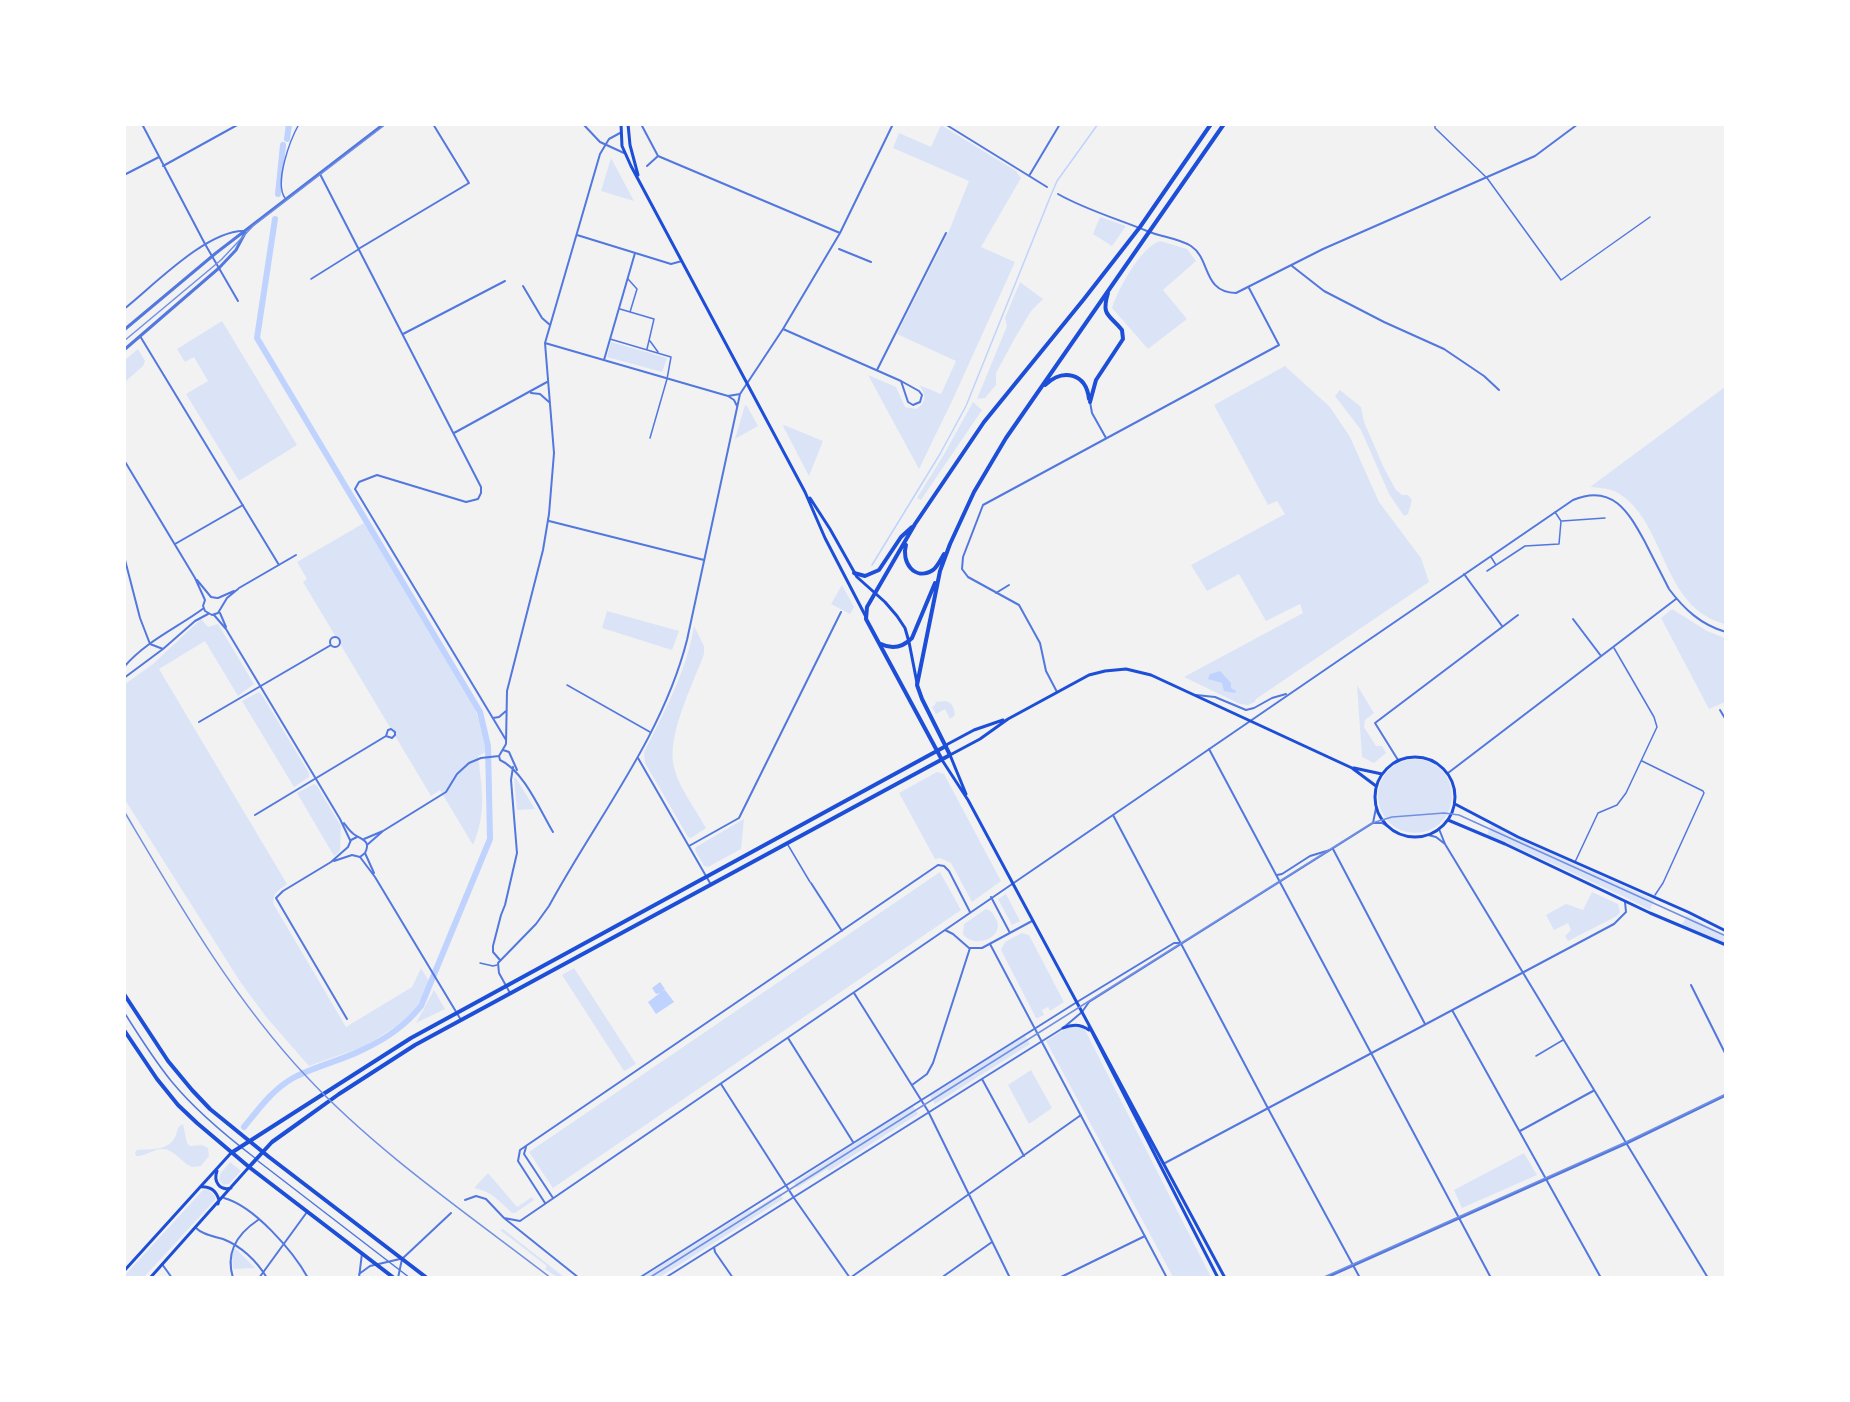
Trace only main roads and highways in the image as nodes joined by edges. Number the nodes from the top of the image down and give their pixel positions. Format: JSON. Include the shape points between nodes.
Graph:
{"nodes":[{"id":1,"x":621,"y":124,"type":"edge"},
{"id":2,"x":628,"y":124,"type":"edge"},
{"id":3,"x":1212,"y":124,"type":"edge"},
{"id":4,"x":1224,"y":124,"type":"edge"},
{"id":5,"x":640,"y":183,"type":"junction"},
{"id":6,"x":1110,"y":290,"type":"junction"},
{"id":7,"x":1036,"y":394,"type":"junction"},
{"id":8,"x":805,"y":492,"type":"junction"},
{"id":9,"x":915,"y":524,"type":"junction"},
{"id":10,"x":909,"y":536,"type":"junction"},
{"id":11,"x":950,"y":544,"type":"junction"},
{"id":12,"x":940,"y":571,"type":"junction"},
{"id":13,"x":854,"y":573,"type":"junction"},
{"id":14,"x":875,"y":593,"type":"junction"},
{"id":15,"x":867,"y":619,"type":"junction"},
{"id":16,"x":909,"y":642,"type":"junction"},
{"id":17,"x":880,"y":644,"type":"junction"},
{"id":18,"x":917,"y":685,"type":"junction"},
{"id":19,"x":1008,"y":719,"type":"junction"},
{"id":20,"x":946,"y":746,"type":"junction"},
{"id":21,"x":937,"y":750,"type":"junction"},
{"id":22,"x":950,"y":755,"type":"junction"},
{"id":23,"x":942,"y":760,"type":"junction"},
{"id":24,"x":1352,"y":768,"type":"junction"},
{"id":25,"x":1382,"y":774,"type":"junction"},
{"id":26,"x":1376,"y":786,"type":"junction"},
{"id":27,"x":968,"y":800,"type":"junction"},
{"id":28,"x":1455,"y":804,"type":"junction"},
{"id":29,"x":1448,"y":820,"type":"junction"},
{"id":30,"x":1725,"y":932,"type":"edge"},
{"id":31,"x":1725,"y":945,"type":"edge"},
{"id":32,"x":124,"y":994,"type":"edge"},
{"id":33,"x":1086,"y":1019,"type":"junction"},
{"id":34,"x":1063,"y":1028,"type":"road end"},
{"id":35,"x":124,"y":1030,"type":"edge"},
{"id":36,"x":1090,"y":1031,"type":"junction"},
{"id":37,"x":277,"y":1123,"type":"junction"},
{"id":38,"x":280,"y":1136,"type":"junction"},
{"id":39,"x":249,"y":1142,"type":"junction"},
{"id":40,"x":263,"y":1152,"type":"junction"},
{"id":41,"x":231,"y":1153,"type":"junction"},
{"id":42,"x":249,"y":1167,"type":"junction"},
{"id":43,"x":218,"y":1169,"type":"junction"},
{"id":44,"x":200,"y":1187,"type":"junction"},
{"id":45,"x":232,"y":1188,"type":"junction"},
{"id":46,"x":217,"y":1206,"type":"junction"},
{"id":47,"x":124,"y":1271,"type":"edge"},
{"id":48,"x":150,"y":1278,"type":"edge"},
{"id":49,"x":396,"y":1278,"type":"edge"},
{"id":50,"x":427,"y":1278,"type":"edge"},
{"id":51,"x":1218,"y":1278,"type":"edge"},
{"id":52,"x":1225,"y":1278,"type":"edge"}],
"edges":[{"from":1,"to":5,"type":"main road","via":[[625,153]]},
{"from":2,"to":5,"type":"main road"},
{"from":3,"to":9,"type":"main road","via":[[1140,227],[984,422]]},
{"from":4,"to":6,"type":"main road"},
{"from":5,"to":8,"type":"main road"},
{"from":6,"to":7,"type":"main road"},
{"from":6,"to":7,"type":"main road","via":[[1106,313],[1122,330],[1123,339],[1096,380],[1090,402],[1083,383],[1066,373],[1055,376]]},
{"from":7,"to":11,"type":"main road","via":[[989,464]]},
{"from":8,"to":13,"type":"main road"},
{"from":8,"to":15,"type":"main road"},
{"from":9,"to":10,"type":"main road"},
{"from":9,"to":13,"type":"main road","via":[[901,537],[879,570],[865,576]]},
{"from":10,"to":11,"type":"main road","via":[[904,559],[909,568],[920,573],[935,568]]},
{"from":10,"to":14,"type":"main road"},
{"from":11,"to":12,"type":"main road"},
{"from":12,"to":16,"type":"main road"},
{"from":12,"to":18,"type":"main road"},
{"from":13,"to":14,"type":"main road"},
{"from":14,"to":15,"type":"main road","via":[[867,607]]},
{"from":14,"to":16,"type":"main road","via":[[897,616]]},
{"from":15,"to":17,"type":"main road"},
{"from":16,"to":17,"type":"main road","via":[[896,647]]},
{"from":16,"to":18,"type":"main road"},
{"from":17,"to":21,"type":"main road"},
{"from":18,"to":20,"type":"main road"},
{"from":19,"to":20,"type":"main road","via":[[974,730]]},
{"from":19,"to":22,"type":"main road"},
{"from":19,"to":24,"type":"main road","via":[[1093,674],[1126,669],[1147,673]]},
{"from":20,"to":21,"type":"main road"},
{"from":20,"to":22,"type":"main road"},
{"from":21,"to":23,"type":"main road"},
{"from":21,"to":37,"type":"main road","via":[[411,1038]]},
{"from":22,"to":23,"type":"main road"},
{"from":22,"to":27,"type":"main road"},
{"from":23,"to":27,"type":"main road"},
{"from":23,"to":38,"type":"main road","via":[[416,1045]]},
{"from":24,"to":25,"type":"main road"},
{"from":24,"to":26,"type":"main road"},
{"from":25,"to":26,"type":"main road"},
{"from":25,"to":28,"type":"main road","via":[[1398,760],[1412,756],[1427,758],[1448,773]]},
{"from":26,"to":29,"type":"main road","via":[[1376,808],[1387,826],[1402,835],[1428,835]]},
{"from":27,"to":33,"type":"main road"},
{"from":28,"to":29,"type":"main road"},
{"from":28,"to":30,"type":"main road"},
{"from":29,"to":31,"type":"main road"},
{"from":32,"to":39,"type":"main road","via":[[180,1077]]},
{"from":33,"to":36,"type":"main road"},
{"from":33,"to":52,"type":"main road"},
{"from":34,"to":36,"type":"main road","via":[[1072,1025]]},
{"from":35,"to":41,"type":"main road","via":[[178,1105]]},
{"from":36,"to":51,"type":"main road"},
{"from":37,"to":38,"type":"main road","via":[[284,1129]]},
{"from":37,"to":39,"type":"main road"},
{"from":38,"to":40,"type":"main road"},
{"from":39,"to":40,"type":"main road"},
{"from":39,"to":41,"type":"main road"},
{"from":40,"to":42,"type":"main road"},
{"from":40,"to":50,"type":"main road"},
{"from":41,"to":42,"type":"main road"},
{"from":41,"to":43,"type":"main road"},
{"from":42,"to":45,"type":"main road"},
{"from":42,"to":49,"type":"main road"},
{"from":43,"to":44,"type":"main road"},
{"from":43,"to":45,"type":"main road","via":[[217,1184]]},
{"from":44,"to":46,"type":"main road","via":[[214,1191],[219,1200]]},
{"from":44,"to":47,"type":"main road"},
{"from":45,"to":46,"type":"main road"},
{"from":46,"to":48,"type":"main road"}]}
